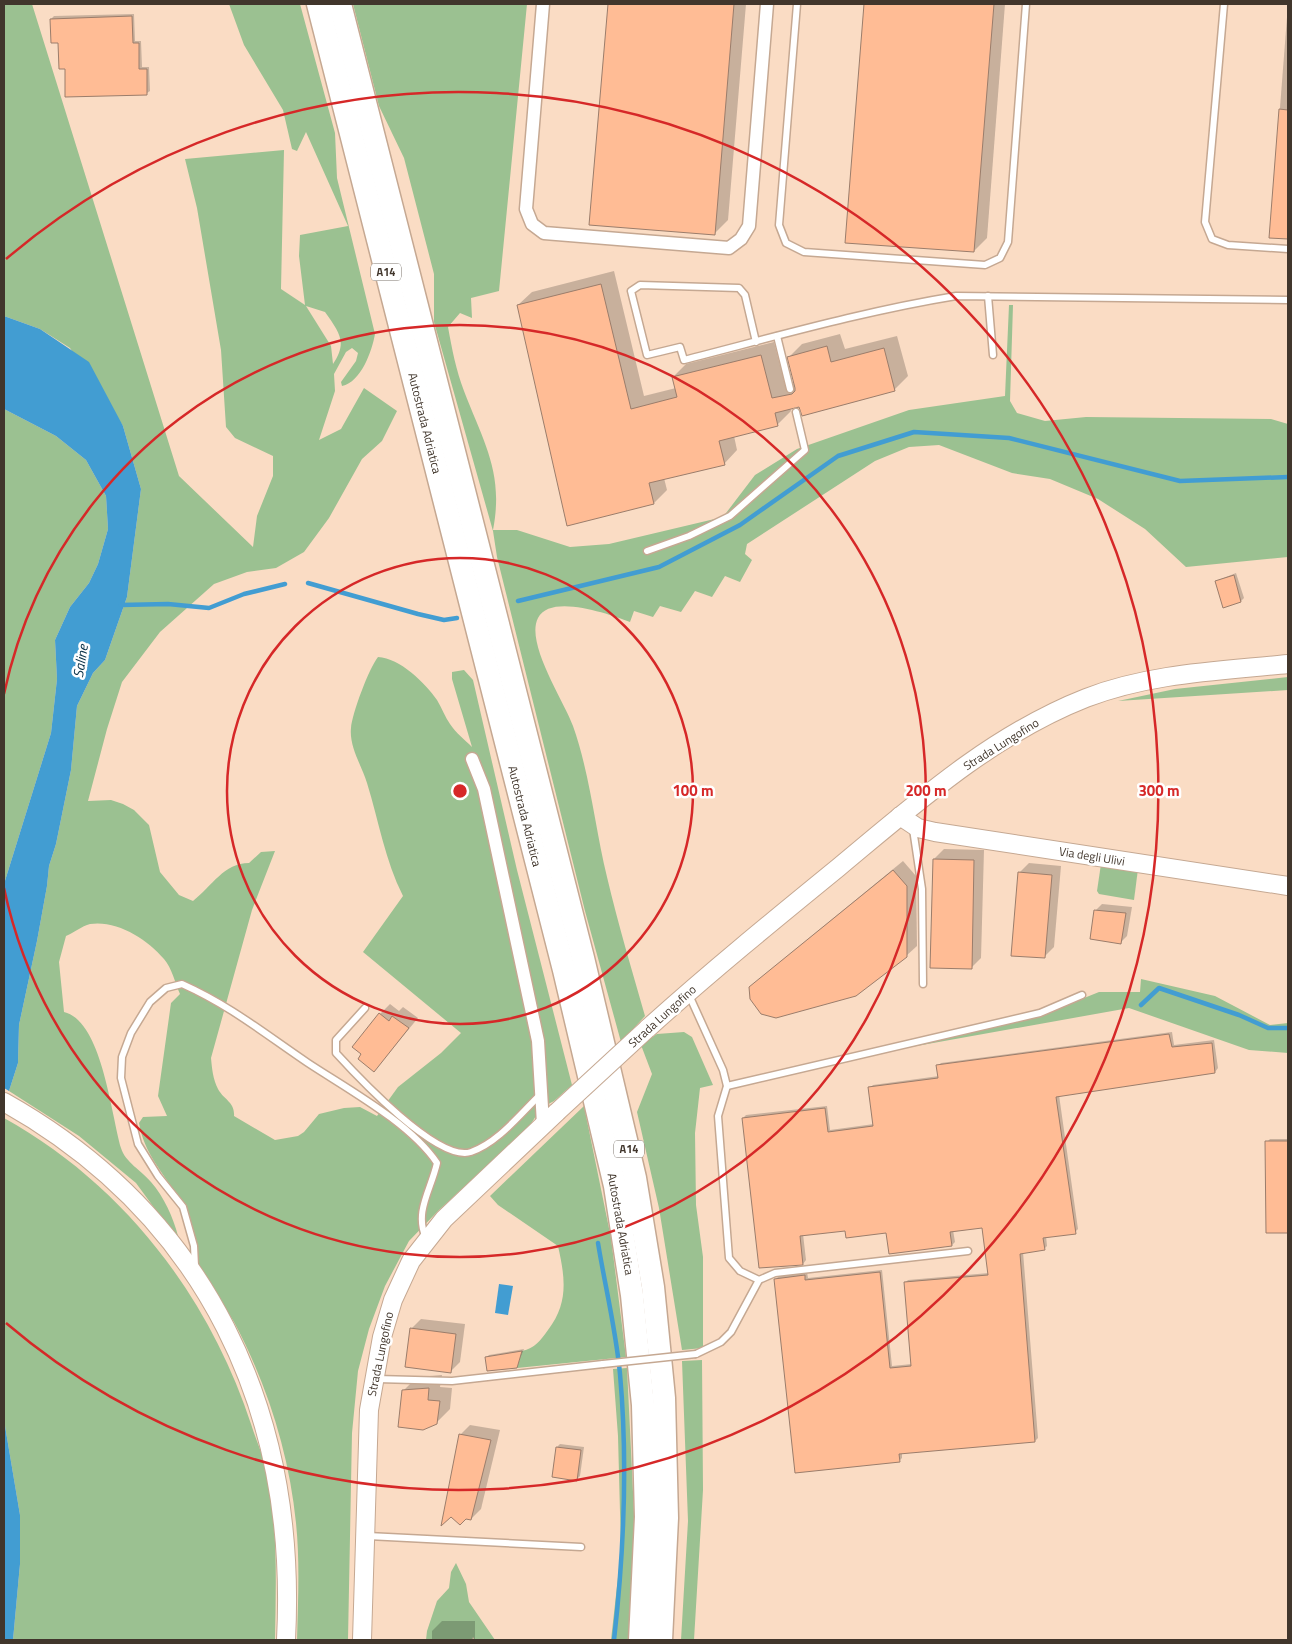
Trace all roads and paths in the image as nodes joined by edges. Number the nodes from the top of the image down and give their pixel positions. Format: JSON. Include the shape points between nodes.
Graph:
{"nodes":[{"id":1,"x":318,"y":4,"type":"edge"},
{"id":2,"x":340,"y":4,"type":"edge"},
{"id":3,"x":543,"y":4,"type":"edge"},
{"id":4,"x":767,"y":4,"type":"edge"},
{"id":5,"x":797,"y":4,"type":"edge"},
{"id":6,"x":1026,"y":4,"type":"edge"},
{"id":7,"x":1224,"y":4,"type":"edge"},
{"id":8,"x":1288,"y":249,"type":"edge"},
{"id":9,"x":988,"y":296,"type":"junction"},
{"id":10,"x":1288,"y":300,"type":"edge"},
{"id":11,"x":777,"y":336,"type":"junction"},
{"id":12,"x":756,"y":342,"type":"junction"},
{"id":13,"x":993,"y":355,"type":"dead end"},
{"id":14,"x":790,"y":389,"type":"dead end"},
{"id":15,"x":796,"y":412,"type":"dead end"},
{"id":16,"x":465,"y":538,"type":"junction"},
{"id":17,"x":647,"y":551,"type":"dead end"},
{"id":18,"x":1288,"y":664,"type":"edge"},
{"id":19,"x":499,"y":674,"type":"junction"},
{"id":20,"x":472,"y":759,"type":"dead end"},
{"id":21,"x":906,"y":821,"type":"junction"},
{"id":22,"x":1288,"y":886,"type":"edge"},
{"id":23,"x":923,"y":984,"type":"dead end"},
{"id":24,"x":688,"y":992,"type":"junction"},
{"id":25,"x":1082,"y":995,"type":"dead end"},
{"id":26,"x":365,"y":1008,"type":"dead end"},
{"id":27,"x":727,"y":1086,"type":"junction"},
{"id":28,"x":542,"y":1093,"type":"junction"},
{"id":29,"x":4,"y":1102,"type":"edge"},
{"id":30,"x":543,"y":1124,"type":"junction"},
{"id":31,"x":426,"y":1239,"type":"junction"},
{"id":32,"x":968,"y":1251,"type":"dead end"},
{"id":33,"x":195,"y":1275,"type":"junction"},
{"id":34,"x":759,"y":1280,"type":"junction"},
{"id":35,"x":373,"y":1379,"type":"junction"},
{"id":36,"x":364,"y":1536,"type":"junction"},
{"id":37,"x":581,"y":1547,"type":"dead end"},
{"id":38,"x":286,"y":1640,"type":"edge"},
{"id":39,"x":362,"y":1640,"type":"edge"},
{"id":40,"x":640,"y":1640,"type":"edge"},
{"id":41,"x":661,"y":1640,"type":"edge"}],
"edges":[{"from":1,"to":16,"type":"highway","name":"Autostrada Adriatica","number":"A14"},
{"from":2,"to":16,"type":"highway","name":"Autostrada Adriatica","number":"A14"},
{"from":3,"to":4,"type":"street","via":[[526,209],[532,224],[544,233],[729,248],[741,239],[749,226]]},
{"from":5,"to":6,"type":"lane","via":[[779,225],[786,243],[804,252],[986,265],[1000,258],[1008,242]]},
{"from":7,"to":8,"type":"lane","via":[[1205,222],[1212,239],[1228,245]]},
{"from":9,"to":10,"type":"lane"},
{"from":9,"to":11,"type":"lane","via":[[956,296],[909,304]]},
{"from":9,"to":13,"type":"lane"},
{"from":11,"to":12,"type":"lane"},
{"from":11,"to":14,"type":"lane"},
{"from":12,"to":12,"type":"lane","via":[[684,360],[680,347],[647,355],[631,291],[640,285],[739,288],[745,295]]},
{"from":15,"to":17,"type":"lane","via":[[805,450],[730,516]]},
{"from":16,"to":19,"type":"highway","name":"Autostrada Adriatica","number":"A14"},
{"from":18,"to":21,"type":"main road","name":"Strada Lungofino","via":[[1144,681],[1087,698],[1047,715],[994,745]]},
{"from":19,"to":40,"type":"highway","name":"Autostrada Adriatica","number":"A14","via":[[604,1132],[626,1250],[639,1354],[645,1461]]},
{"from":19,"to":41,"type":"highway","name":"Autostrada Adriatica","number":"A14","via":[[623,1123],[646,1242],[660,1352],[666,1454],[666,1576]]},
{"from":20,"to":28,"type":"street","via":[[484,788],[536,1031]]},
{"from":21,"to":22,"type":"main road","name":"Via degli Ulivi","via":[[918,828],[969,838]]},
{"from":21,"to":23,"type":"lane","via":[[922,889]]},
{"from":21,"to":24,"type":"main road","name":"Strada Lungofino"},
{"from":24,"to":27,"type":"lane"},
{"from":24,"to":30,"type":"main road","name":"Strada Lungofino","bridge":true},
{"from":25,"to":27,"type":"lane","via":[[1040,1013]]},
{"from":26,"to":28,"type":"lane","via":[[336,1040],[336,1053],[373,1093],[437,1144],[468,1153],[484,1146]]},
{"from":27,"to":34,"type":"lane","via":[[718,1116],[729,1258],[740,1271]]},
{"from":28,"to":30,"type":"street"},
{"from":29,"to":33,"type":"main road","via":[[67,1142],[127,1193],[174,1244]]},
{"from":30,"to":31,"type":"main road","name":"Strada Lungofino"},
{"from":31,"to":33,"type":"lane","via":[[420,1212],[437,1163],[426,1146],[246,1018],[182,984],[166,988],[150,1002],[131,1033],[122,1057],[121,1078],[138,1144],[183,1207],[194,1246]]},
{"from":31,"to":35,"type":"main road","name":"Strada Lungofino","via":[[411,1261],[393,1300]]},
{"from":32,"to":34,"type":"lane","via":[[775,1273]]},
{"from":33,"to":38,"type":"main road","via":[[240,1355],[271,1457],[282,1504],[288,1575]]},
{"from":34,"to":35,"type":"lane","bridge":true,"via":[[731,1332],[721,1342],[696,1354],[452,1381]]},
{"from":35,"to":36,"type":"main road","name":"Strada Lungofino","via":[[367,1439]]},
{"from":36,"to":37,"type":"lane"},
{"from":36,"to":39,"type":"main road","name":"Strada Lungofino"}]}
